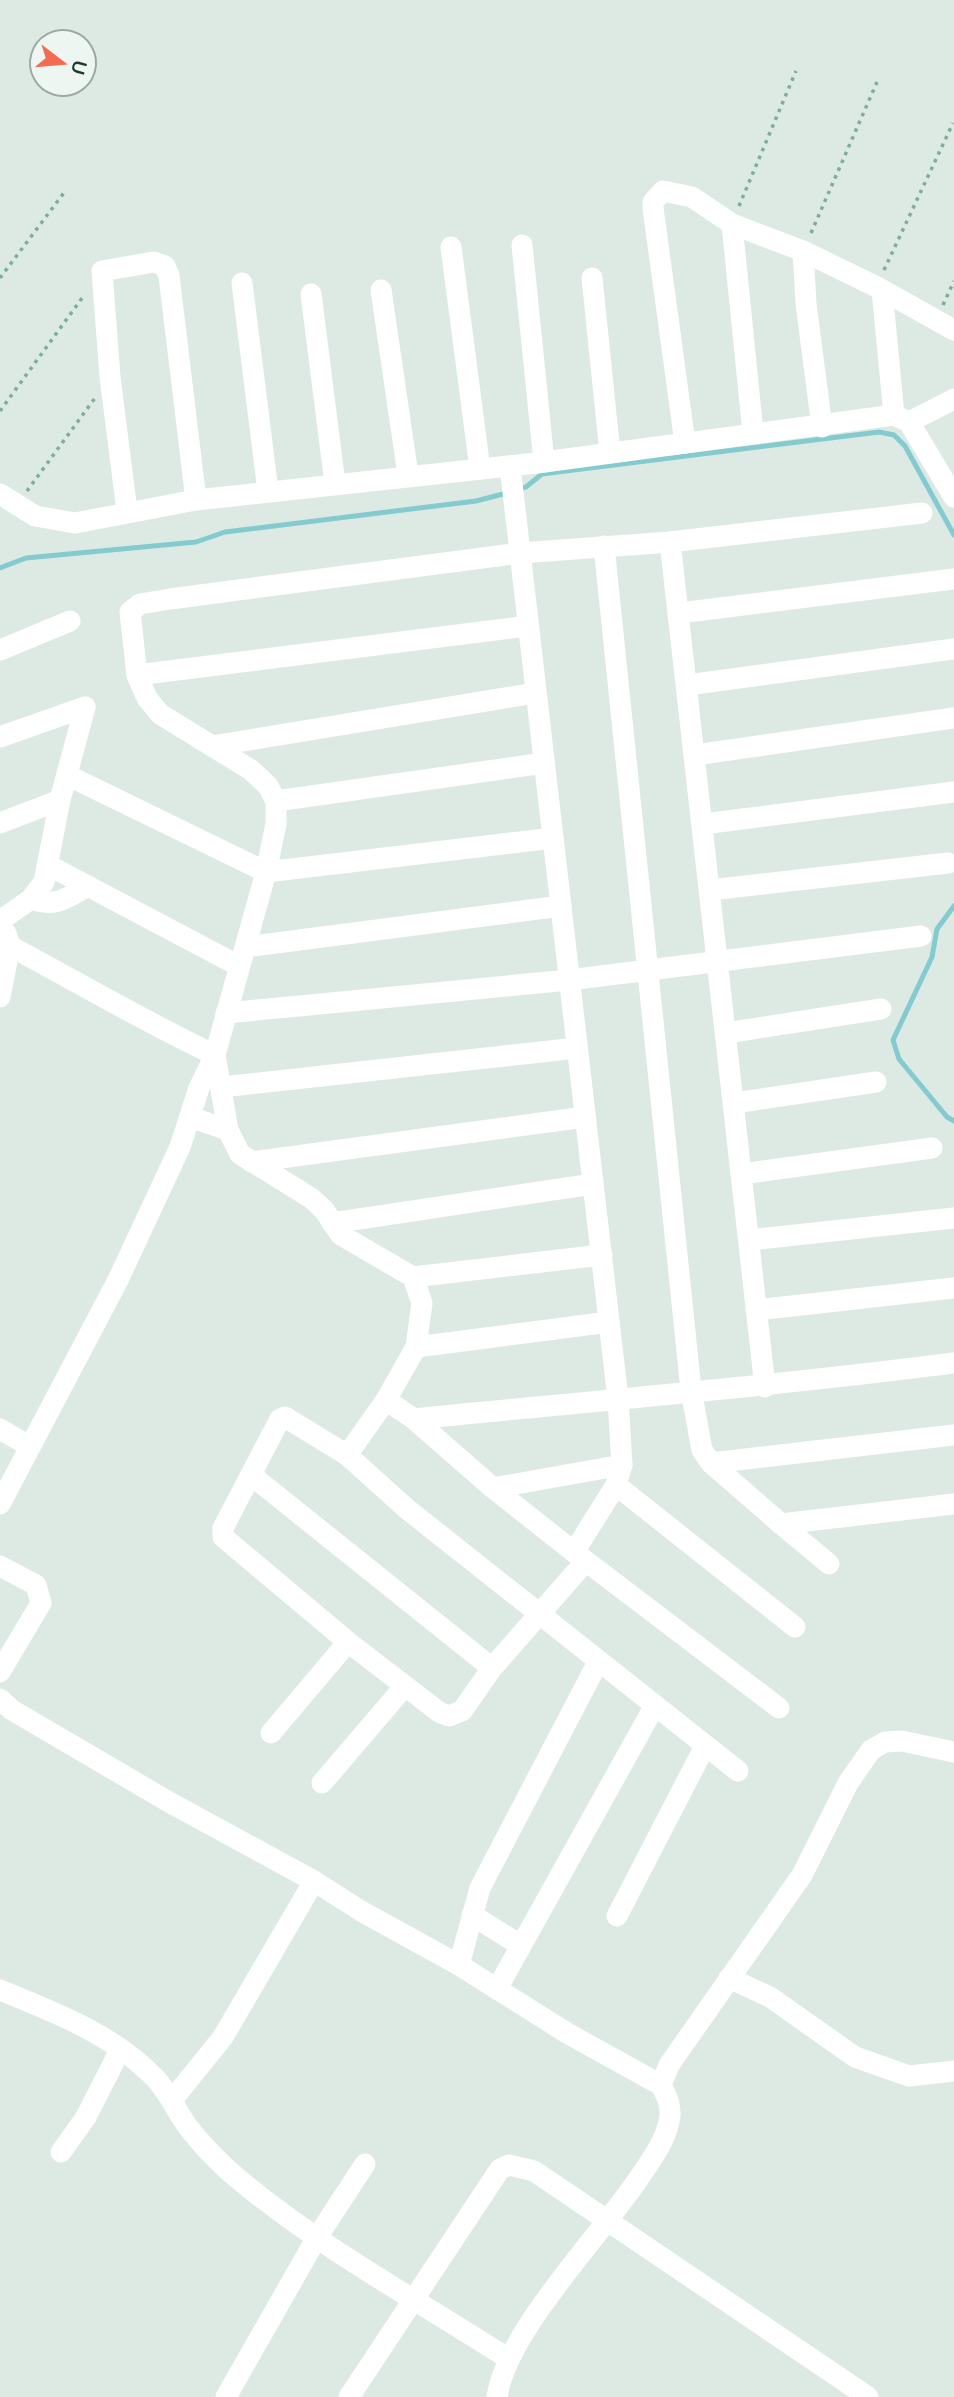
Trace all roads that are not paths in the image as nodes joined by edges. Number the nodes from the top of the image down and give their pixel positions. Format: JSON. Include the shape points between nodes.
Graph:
{"nodes":[{"id":1,"x":732,"y":224,"type":"junction"},
{"id":2,"x":522,"y":244,"type":"dead end"},
{"id":3,"x":452,"y":247,"type":"dead end"},
{"id":4,"x":803,"y":251,"type":"junction"},
{"id":5,"x":592,"y":278,"type":"dead end"},
{"id":6,"x":242,"y":282,"type":"dead end"},
{"id":7,"x":879,"y":288,"type":"junction"},
{"id":8,"x":381,"y":290,"type":"dead end"},
{"id":9,"x":311,"y":294,"type":"dead end"},
{"id":10,"x":945,"y":325,"type":"edge"},
{"id":11,"x":954,"y":399,"type":"edge"},
{"id":12,"x":902,"y":419,"type":"junction"},
{"id":13,"x":822,"y":427,"type":"junction"},
{"id":14,"x":753,"y":433,"type":"junction"},
{"id":15,"x":685,"y":443,"type":"junction"},
{"id":16,"x":610,"y":453,"type":"junction"},
{"id":17,"x":544,"y":462,"type":"junction"},
{"id":18,"x":480,"y":469,"type":"junction"},
{"id":19,"x":408,"y":475,"type":"junction"},
{"id":20,"x":512,"y":483,"type":"junction"},
{"id":21,"x":335,"y":484,"type":"junction"},
{"id":22,"x":950,"y":484,"type":"edge"},
{"id":23,"x":268,"y":491,"type":"junction"},
{"id":24,"x":8,"y":499,"type":"edge"},
{"id":25,"x":196,"y":500,"type":"junction"},
{"id":26,"x":127,"y":511,"type":"junction"},
{"id":27,"x":922,"y":513,"type":"dead end"},
{"id":28,"x":670,"y":542,"type":"junction"},
{"id":29,"x":604,"y":546,"type":"junction"},
{"id":30,"x":520,"y":553,"type":"junction"},
{"id":31,"x":954,"y":579,"type":"edge"},
{"id":32,"x":679,"y":613,"type":"junction"},
{"id":33,"x":70,"y":621,"type":"dead end"},
{"id":34,"x":528,"y":626,"type":"junction"},
{"id":35,"x":954,"y":649,"type":"edge"},
{"id":36,"x":0,"y":650,"type":"edge"},
{"id":37,"x":137,"y":676,"type":"junction"},
{"id":38,"x":687,"y":685,"type":"junction"},
{"id":39,"x":535,"y":693,"type":"junction"},
{"id":40,"x":954,"y":718,"type":"edge"},
{"id":41,"x":0,"y":737,"type":"edge"},
{"id":42,"x":212,"y":746,"type":"junction"},
{"id":43,"x":695,"y":755,"type":"junction"},
{"id":44,"x":544,"y":764,"type":"junction"},
{"id":45,"x":67,"y":775,"type":"junction"},
{"id":46,"x":954,"y":792,"type":"edge"},
{"id":47,"x":60,"y":800,"type":"junction"},
{"id":48,"x":276,"y":801,"type":"junction"},
{"id":49,"x":0,"y":823,"type":"edge"},
{"id":50,"x":703,"y":824,"type":"junction"},
{"id":51,"x":553,"y":838,"type":"junction"},
{"id":52,"x":948,"y":863,"type":"dead end"},
{"id":53,"x":48,"y":865,"type":"junction"},
{"id":54,"x":266,"y":872,"type":"junction"},
{"id":55,"x":88,"y":886,"type":"junction"},
{"id":56,"x":710,"y":890,"type":"junction"},
{"id":57,"x":32,"y":899,"type":"junction"},
{"id":58,"x":561,"y":906,"type":"junction"},
{"id":59,"x":1,"y":920,"type":"edge"},
{"id":60,"x":921,"y":936,"type":"dead end"},
{"id":61,"x":10,"y":946,"type":"junction"},
{"id":62,"x":242,"y":957,"type":"junction"},
{"id":63,"x":718,"y":961,"type":"junction"},
{"id":64,"x":646,"y":971,"type":"junction"},
{"id":65,"x":569,"y":980,"type":"junction"},
{"id":66,"x":0,"y":997,"type":"edge"},
{"id":67,"x":881,"y":1009,"type":"dead end"},
{"id":68,"x":226,"y":1013,"type":"junction"},
{"id":69,"x":726,"y":1033,"type":"junction"},
{"id":70,"x":577,"y":1048,"type":"junction"},
{"id":71,"x":215,"y":1055,"type":"junction"},
{"id":72,"x":876,"y":1082,"type":"dead end"},
{"id":73,"x":222,"y":1087,"type":"junction"},
{"id":74,"x":734,"y":1103,"type":"junction"},
{"id":75,"x":190,"y":1117,"type":"junction"},
{"id":76,"x":585,"y":1117,"type":"junction"},
{"id":77,"x":228,"y":1130,"type":"junction"},
{"id":78,"x":932,"y":1147,"type":"dead end"},
{"id":79,"x":251,"y":1162,"type":"junction"},
{"id":80,"x":741,"y":1174,"type":"junction"},
{"id":81,"x":593,"y":1184,"type":"junction"},
{"id":82,"x":954,"y":1218,"type":"edge"},
{"id":83,"x":332,"y":1223,"type":"junction"},
{"id":84,"x":749,"y":1240,"type":"junction"},
{"id":85,"x":602,"y":1255,"type":"junction"},
{"id":86,"x":412,"y":1277,"type":"junction"},
{"id":87,"x":954,"y":1288,"type":"edge"},
{"id":88,"x":757,"y":1310,"type":"junction"},
{"id":89,"x":609,"y":1322,"type":"junction"},
{"id":90,"x":416,"y":1347,"type":"junction"},
{"id":91,"x":954,"y":1363,"type":"edge"},
{"id":92,"x":765,"y":1387,"type":"junction"},
{"id":93,"x":691,"y":1390,"type":"junction"},
{"id":94,"x":618,"y":1399,"type":"junction"},
{"id":95,"x":386,"y":1400,"type":"junction"},
{"id":96,"x":414,"y":1419,"type":"junction"},
{"id":97,"x":0,"y":1429,"type":"edge"},
{"id":98,"x":954,"y":1434,"type":"edge"},
{"id":99,"x":29,"y":1446,"type":"junction"},
{"id":100,"x":347,"y":1455,"type":"junction"},
{"id":101,"x":711,"y":1463,"type":"junction"},
{"id":102,"x":251,"y":1475,"type":"junction"},
{"id":103,"x":619,"y":1475,"type":"junction"},
{"id":104,"x":493,"y":1488,"type":"junction"},
{"id":105,"x":0,"y":1504,"type":"edge"},
{"id":106,"x":954,"y":1504,"type":"edge"},
{"id":107,"x":781,"y":1524,"type":"junction"},
{"id":108,"x":580,"y":1557,"type":"junction"},
{"id":109,"x":829,"y":1564,"type":"dead end"},
{"id":110,"x":0,"y":1566,"type":"edge"},
{"id":111,"x":540,"y":1615,"type":"junction"},
{"id":112,"x":795,"y":1627,"type":"dead end"},
{"id":113,"x":348,"y":1642,"type":"junction"},
{"id":114,"x":598,"y":1662,"type":"junction"},
{"id":115,"x":492,"y":1668,"type":"junction"},
{"id":116,"x":0,"y":1672,"type":"edge"},
{"id":117,"x":404,"y":1687,"type":"junction"},
{"id":118,"x":0,"y":1699,"type":"edge"},
{"id":119,"x":654,"y":1707,"type":"junction"},
{"id":120,"x":779,"y":1708,"type":"dead end"},
{"id":121,"x":271,"y":1733,"type":"dead end"},
{"id":122,"x":705,"y":1746,"type":"junction"},
{"id":123,"x":954,"y":1752,"type":"edge"},
{"id":124,"x":738,"y":1771,"type":"dead end"},
{"id":125,"x":321,"y":1783,"type":"dead end"},
{"id":126,"x":314,"y":1881,"type":"junction"},
{"id":127,"x":472,"y":1915,"type":"junction"},
{"id":128,"x":617,"y":1916,"type":"dead end"},
{"id":129,"x":520,"y":1945,"type":"junction"},
{"id":130,"x":459,"y":1965,"type":"junction"},
{"id":131,"x":729,"y":1978,"type":"junction"},
{"id":132,"x":497,"y":1989,"type":"junction"},
{"id":133,"x":0,"y":1990,"type":"edge"},
{"id":134,"x":120,"y":2050,"type":"junction"},
{"id":135,"x":954,"y":2071,"type":"edge"},
{"id":136,"x":661,"y":2085,"type":"junction"},
{"id":137,"x":173,"y":2099,"type":"junction"},
{"id":138,"x":61,"y":2152,"type":"dead end"},
{"id":139,"x":365,"y":2164,"type":"dead end"},
{"id":140,"x":609,"y":2222,"type":"junction"},
{"id":141,"x":316,"y":2239,"type":"junction"},
{"id":142,"x":414,"y":2299,"type":"junction"},
{"id":143,"x":509,"y":2359,"type":"junction"},
{"id":144,"x":841,"y":2390,"type":"edge"},
{"id":145,"x":226,"y":2397,"type":"edge"},
{"id":146,"x":349,"y":2397,"type":"edge"},
{"id":147,"x":497,"y":2397,"type":"edge"},
{"id":148,"x":868,"y":2397,"type":"edge"}],
"edges":[{"from":1,"to":4,"type":"street"},
{"from":1,"to":14,"type":"street"},
{"from":1,"to":15,"type":"street","via":[[682,193],[663,191],[653,202]]},
{"from":2,"to":17,"type":"street"},
{"from":3,"to":18,"type":"street"},
{"from":4,"to":7,"type":"street"},
{"from":4,"to":13,"type":"street"},
{"from":5,"to":16,"type":"street"},
{"from":6,"to":23,"type":"street"},
{"from":7,"to":10,"type":"street"},
{"from":7,"to":12,"type":"street"},
{"from":8,"to":19,"type":"street"},
{"from":9,"to":21,"type":"street"},
{"from":11,"to":12,"type":"street"},
{"from":12,"to":13,"type":"street"},
{"from":12,"to":22,"type":"street"},
{"from":13,"to":14,"type":"street"},
{"from":14,"to":15,"type":"street"},
{"from":15,"to":16,"type":"street"},
{"from":16,"to":17,"type":"street"},
{"from":17,"to":20,"type":"street"},
{"from":18,"to":19,"type":"street"},
{"from":18,"to":20,"type":"street"},
{"from":19,"to":21,"type":"street"},
{"from":20,"to":30,"type":"street"},
{"from":21,"to":23,"type":"street"},
{"from":23,"to":25,"type":"street"},
{"from":24,"to":26,"type":"street","via":[[51,521],[75,523]]},
{"from":25,"to":26,"type":"street"},
{"from":25,"to":26,"type":"street","via":[[169,275],[165,266],[154,262],[102,271]]},
{"from":27,"to":28,"type":"street"},
{"from":28,"to":29,"type":"street"},
{"from":28,"to":32,"type":"street"},
{"from":29,"to":30,"type":"street"},
{"from":29,"to":64,"type":"street"},
{"from":30,"to":34,"type":"street"},
{"from":30,"to":37,"type":"street","via":[[140,604],[130,612]]},
{"from":31,"to":32,"type":"street"},
{"from":32,"to":38,"type":"street"},
{"from":33,"to":36,"type":"street"},
{"from":34,"to":37,"type":"street"},
{"from":34,"to":39,"type":"street"},
{"from":35,"to":38,"type":"street"},
{"from":37,"to":42,"type":"street","via":[[160,715]]},
{"from":38,"to":43,"type":"street"},
{"from":39,"to":42,"type":"street"},
{"from":39,"to":44,"type":"street"},
{"from":40,"to":43,"type":"street"},
{"from":41,"to":45,"type":"street","via":[[85,707]]},
{"from":42,"to":48,"type":"street","via":[[251,770]]},
{"from":43,"to":50,"type":"street"},
{"from":44,"to":48,"type":"street"},
{"from":44,"to":51,"type":"street"},
{"from":45,"to":47,"type":"street"},
{"from":45,"to":54,"type":"street"},
{"from":46,"to":50,"type":"street"},
{"from":47,"to":49,"type":"street"},
{"from":47,"to":53,"type":"street"},
{"from":48,"to":54,"type":"street"},
{"from":50,"to":56,"type":"street"},
{"from":51,"to":54,"type":"street"},
{"from":51,"to":58,"type":"street"},
{"from":52,"to":56,"type":"street"},
{"from":53,"to":55,"type":"street"},
{"from":53,"to":57,"type":"street"},
{"from":54,"to":62,"type":"street"},
{"from":55,"to":57,"type":"street","via":[[58,903]]},
{"from":55,"to":62,"type":"street"},
{"from":56,"to":63,"type":"street"},
{"from":57,"to":59,"type":"street"},
{"from":58,"to":62,"type":"street"},
{"from":58,"to":65,"type":"street"},
{"from":59,"to":61,"type":"street"},
{"from":60,"to":63,"type":"street"},
{"from":61,"to":66,"type":"street"},
{"from":61,"to":71,"type":"street","via":[[154,1027]]},
{"from":62,"to":68,"type":"street"},
{"from":63,"to":64,"type":"street"},
{"from":63,"to":69,"type":"street"},
{"from":64,"to":65,"type":"street"},
{"from":64,"to":93,"type":"street"},
{"from":65,"to":68,"type":"street"},
{"from":65,"to":70,"type":"street"},
{"from":67,"to":69,"type":"street"},
{"from":68,"to":71,"type":"street"},
{"from":69,"to":74,"type":"street"},
{"from":70,"to":73,"type":"street"},
{"from":70,"to":76,"type":"street"},
{"from":71,"to":73,"type":"street"},
{"from":71,"to":75,"type":"street"},
{"from":72,"to":74,"type":"street"},
{"from":73,"to":77,"type":"street"},
{"from":74,"to":80,"type":"street"},
{"from":75,"to":77,"type":"street"},
{"from":75,"to":99,"type":"street","via":[[118,1280]]},
{"from":76,"to":79,"type":"street"},
{"from":76,"to":81,"type":"street"},
{"from":77,"to":79,"type":"street","via":[[240,1154]]},
{"from":78,"to":80,"type":"street"},
{"from":79,"to":83,"type":"street","via":[[311,1198]]},
{"from":80,"to":84,"type":"street"},
{"from":81,"to":83,"type":"street"},
{"from":81,"to":85,"type":"street"},
{"from":82,"to":84,"type":"street"},
{"from":83,"to":86,"type":"street","via":[[352,1242]]},
{"from":84,"to":88,"type":"street"},
{"from":85,"to":86,"type":"street"},
{"from":85,"to":89,"type":"street"},
{"from":86,"to":90,"type":"street","via":[[422,1303]]},
{"from":87,"to":88,"type":"street"},
{"from":88,"to":92,"type":"street"},
{"from":89,"to":90,"type":"street"},
{"from":89,"to":94,"type":"street"},
{"from":90,"to":95,"type":"street"},
{"from":91,"to":92,"type":"street"},
{"from":92,"to":93,"type":"street"},
{"from":93,"to":94,"type":"street"},
{"from":93,"to":101,"type":"street","via":[[702,1450]]},
{"from":94,"to":96,"type":"street"},
{"from":94,"to":103,"type":"street"},
{"from":95,"to":96,"type":"street"},
{"from":95,"to":100,"type":"street"},
{"from":96,"to":104,"type":"street"},
{"from":97,"to":99,"type":"street"},
{"from":98,"to":101,"type":"street"},
{"from":99,"to":105,"type":"street"},
{"from":100,"to":102,"type":"street","via":[[285,1417]]},
{"from":100,"to":111,"type":"street"},
{"from":101,"to":107,"type":"street"},
{"from":102,"to":113,"type":"street","via":[[223,1528],[223,1537]]},
{"from":102,"to":115,"type":"street"},
{"from":103,"to":104,"type":"street"},
{"from":103,"to":108,"type":"street"},
{"from":103,"to":112,"type":"street"},
{"from":104,"to":108,"type":"street"},
{"from":106,"to":107,"type":"street"},
{"from":107,"to":109,"type":"street"},
{"from":108,"to":111,"type":"street"},
{"from":108,"to":120,"type":"street"},
{"from":110,"to":116,"type":"street","via":[[36,1585],[41,1603]]},
{"from":111,"to":114,"type":"street"},
{"from":111,"to":115,"type":"street"},
{"from":113,"to":117,"type":"street"},
{"from":113,"to":121,"type":"street"},
{"from":114,"to":119,"type":"street"},
{"from":114,"to":127,"type":"street","via":[[480,1888]]},
{"from":115,"to":117,"type":"street","via":[[462,1711],[449,1716]]},
{"from":117,"to":125,"type":"street"},
{"from":118,"to":126,"type":"street","via":[[106,1766]]},
{"from":119,"to":122,"type":"street"},
{"from":119,"to":129,"type":"street"},
{"from":122,"to":124,"type":"street"},
{"from":122,"to":128,"type":"street"},
{"from":123,"to":131,"type":"street","via":[[902,1741],[885,1742],[871,1750],[848,1783],[802,1875]]},
{"from":126,"to":130,"type":"street"},
{"from":126,"to":137,"type":"street","via":[[223,2037]]},
{"from":127,"to":129,"type":"street"},
{"from":127,"to":130,"type":"street"},
{"from":129,"to":132,"type":"street"},
{"from":130,"to":132,"type":"street"},
{"from":131,"to":135,"type":"street","via":[[770,1997],[855,2057],[909,2076]]},
{"from":131,"to":136,"type":"street","via":[[669,2065]]},
{"from":132,"to":136,"type":"street"},
{"from":133,"to":134,"type":"street","via":[[93,2030]]},
{"from":134,"to":137,"type":"street"},
{"from":134,"to":138,"type":"street","via":[[86,2117]]},
{"from":136,"to":140,"type":"street","via":[[670,2115],[663,2141]]},
{"from":137,"to":141,"type":"street","via":[[183,2120],[233,2175]]},
{"from":139,"to":141,"type":"street"},
{"from":140,"to":142,"type":"street","via":[[534,2171],[509,2165],[500,2169]]},
{"from":140,"to":143,"type":"street","via":[[561,2280]]},
{"from":140,"to":144,"type":"street"},
{"from":141,"to":142,"type":"street"},
{"from":141,"to":145,"type":"street"},
{"from":142,"to":143,"type":"street"},
{"from":142,"to":146,"type":"street"},
{"from":143,"to":147,"type":"street"},
{"from":144,"to":148,"type":"street"}]}
